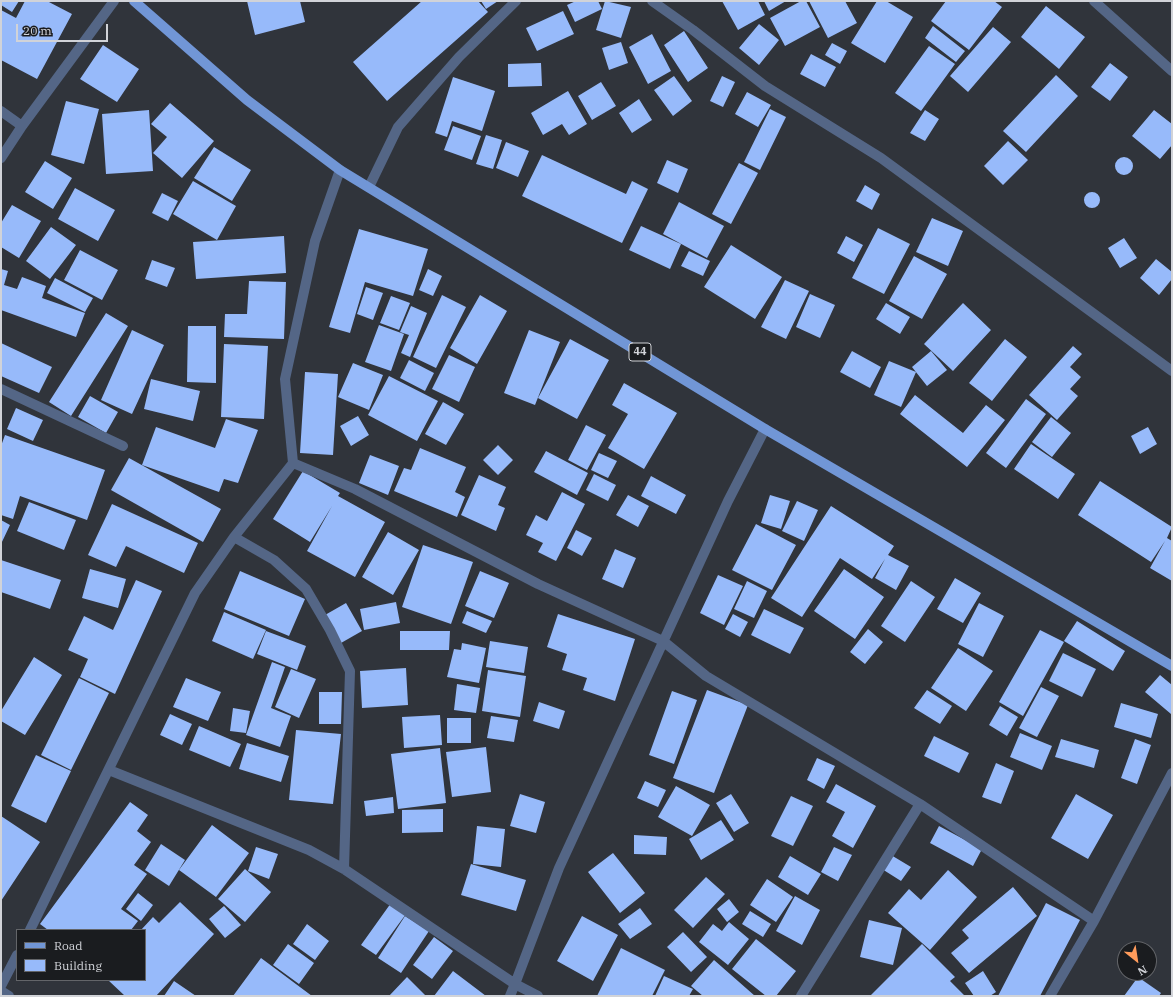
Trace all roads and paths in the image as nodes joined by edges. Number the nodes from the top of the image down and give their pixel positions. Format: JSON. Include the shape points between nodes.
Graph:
{"nodes":[{"id":1,"x":114,"y":1,"type":"edge"},
{"id":2,"x":134,"y":1,"type":"edge"},
{"id":3,"x":516,"y":1,"type":"edge"},
{"id":4,"x":652,"y":1,"type":"edge"},
{"id":5,"x":1094,"y":1,"type":"edge"},
{"id":6,"x":1172,"y":71,"type":"edge"},
{"id":7,"x":1,"y":111,"type":"edge"},
{"id":8,"x":22,"y":126,"type":"junction"},
{"id":9,"x":1,"y":158,"type":"edge"},
{"id":10,"x":340,"y":170,"type":"junction"},
{"id":11,"x":369,"y":187,"type":"junction"},
{"id":12,"x":1172,"y":371,"type":"edge"},
{"id":13,"x":1,"y":389,"type":"edge"},
{"id":14,"x":765,"y":429,"type":"junction"},
{"id":15,"x":123,"y":446,"type":"dead end"},
{"id":16,"x":293,"y":463,"type":"junction"},
{"id":17,"x":234,"y":537,"type":"junction"},
{"id":18,"x":663,"y":641,"type":"junction"},
{"id":19,"x":1172,"y":666,"type":"edge"},
{"id":20,"x":109,"y":770,"type":"junction"},
{"id":21,"x":1172,"y":773,"type":"edge"},
{"id":22,"x":920,"y":804,"type":"junction"},
{"id":23,"x":344,"y":869,"type":"junction"},
{"id":24,"x":1094,"y":921,"type":"junction"},
{"id":25,"x":30,"y":929,"type":"edge"},
{"id":26,"x":16,"y":957,"type":"edge"},
{"id":27,"x":515,"y":984,"type":"junction"},
{"id":28,"x":1,"y":986,"type":"edge"},
{"id":29,"x":1,"y":991,"type":"edge"},
{"id":30,"x":8,"y":996,"type":"edge"},
{"id":31,"x":510,"y":996,"type":"edge"},
{"id":32,"x":538,"y":996,"type":"edge"},
{"id":33,"x":801,"y":996,"type":"edge"},
{"id":34,"x":1050,"y":996,"type":"edge"}],
"edges":[{"from":1,"to":8,"type":"street"},
{"from":2,"to":10,"type":"main road","number":"44","via":[[247,100]]},
{"from":3,"to":11,"type":"street","via":[[459,58],[398,127]]},
{"from":4,"to":12,"type":"street","via":[[765,86],[881,158]]},
{"from":5,"to":6,"type":"street"},
{"from":7,"to":8,"type":"street"},
{"from":8,"to":9,"type":"street"},
{"from":10,"to":11,"type":"main road","number":"44"},
{"from":10,"to":16,"type":"street","via":[[314,241],[285,379]]},
{"from":11,"to":14,"type":"main road","number":"44"},
{"from":13,"to":15,"type":"street"},
{"from":14,"to":18,"type":"street","via":[[728,501]]},
{"from":14,"to":19,"type":"main road","number":"44"},
{"from":16,"to":17,"type":"street"},
{"from":16,"to":18,"type":"street","via":[[355,489],[538,584]]},
{"from":17,"to":20,"type":"street","via":[[194,593]]},
{"from":17,"to":23,"type":"street","via":[[274,560],[306,589],[350,671]]},
{"from":18,"to":22,"type":"street","via":[[706,676]]},
{"from":18,"to":27,"type":"street","via":[[559,868]]},
{"from":20,"to":23,"type":"street","via":[[309,850]]},
{"from":20,"to":25,"type":"street"},
{"from":21,"to":24,"type":"street"},
{"from":22,"to":24,"type":"street"},
{"from":22,"to":33,"type":"street"},
{"from":23,"to":27,"type":"street"},
{"from":24,"to":34,"type":"street"},
{"from":26,"to":28,"type":"street"},
{"from":27,"to":31,"type":"street"},
{"from":27,"to":32,"type":"street"},
{"from":29,"to":30,"type":"street"}]}
